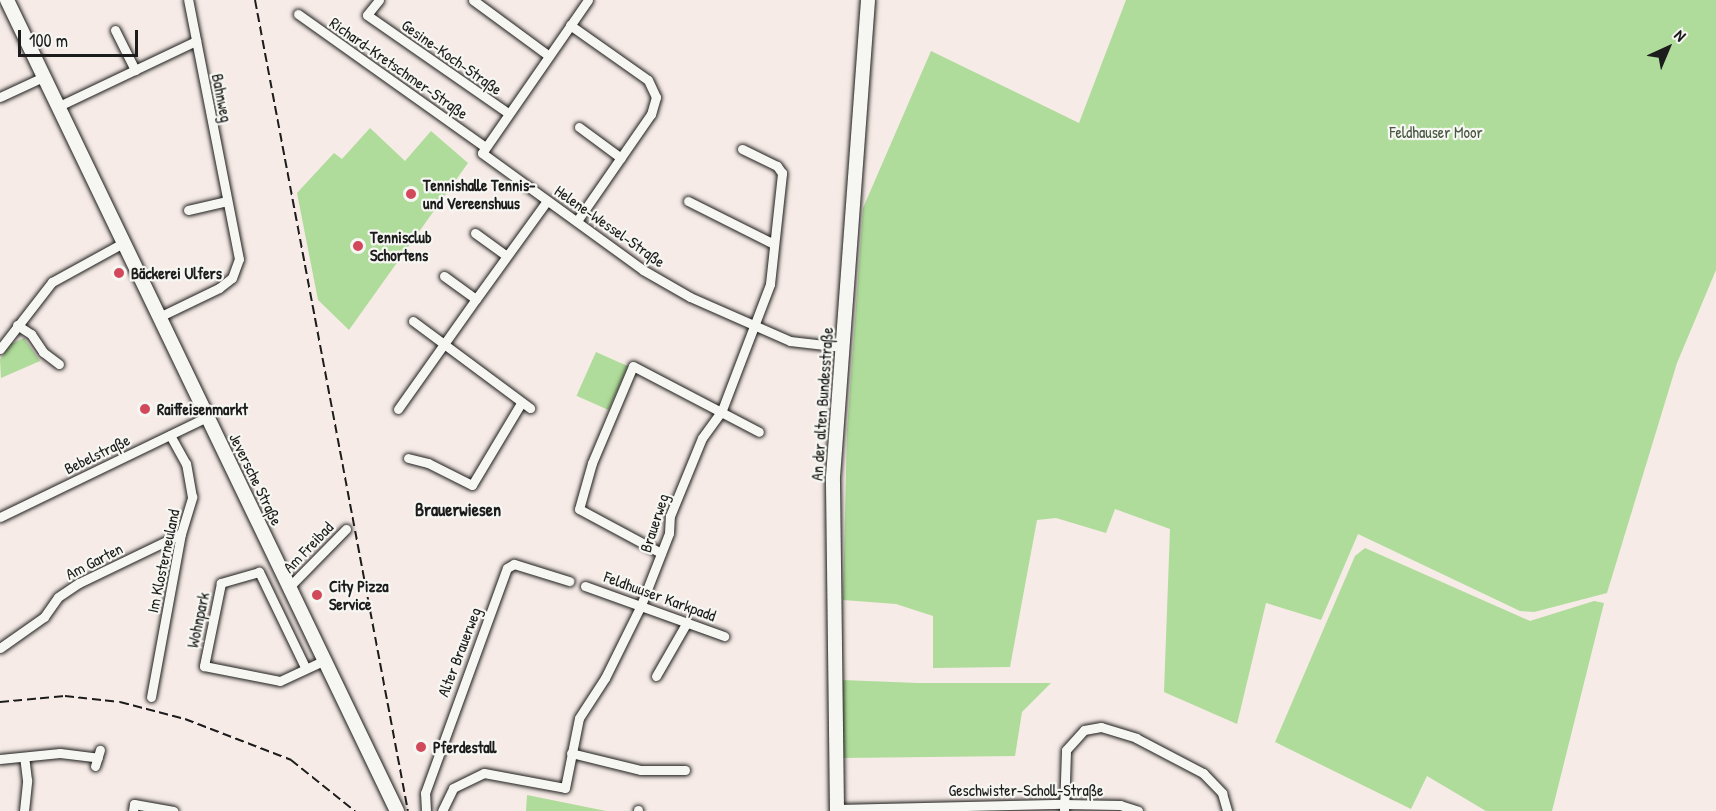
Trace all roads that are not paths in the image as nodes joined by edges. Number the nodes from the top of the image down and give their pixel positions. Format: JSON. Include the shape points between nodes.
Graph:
{"nodes":[{"id":1,"x":7,"y":0,"type":"edge"},
{"id":2,"x":188,"y":0,"type":"edge"},
{"id":3,"x":379,"y":0,"type":"edge"},
{"id":4,"x":474,"y":0,"type":"edge"},
{"id":5,"x":588,"y":0,"type":"edge"},
{"id":6,"x":868,"y":0,"type":"edge"},
{"id":7,"x":298,"y":14,"type":"dead end"},
{"id":8,"x":570,"y":25,"type":"junction"},
{"id":9,"x":115,"y":30,"type":"dead end"},
{"id":10,"x":196,"y":41,"type":"junction"},
{"id":11,"x":548,"y":55,"type":"junction"},
{"id":12,"x":135,"y":70,"type":"junction"},
{"id":13,"x":44,"y":77,"type":"junction"},
{"id":14,"x":0,"y":97,"type":"edge"},
{"id":15,"x":59,"y":106,"type":"junction"},
{"id":16,"x":508,"y":114,"type":"junction"},
{"id":17,"x":579,"y":127,"type":"dead end"},
{"id":18,"x":485,"y":147,"type":"junction"},
{"id":19,"x":742,"y":149,"type":"dead end"},
{"id":20,"x":621,"y":158,"type":"junction"},
{"id":21,"x":227,"y":201,"type":"junction"},
{"id":22,"x":547,"y":201,"type":"junction"},
{"id":23,"x":688,"y":201,"type":"dead end"},
{"id":24,"x":188,"y":210,"type":"dead end"},
{"id":25,"x":577,"y":221,"type":"junction"},
{"id":26,"x":475,"y":233,"type":"dead end"},
{"id":27,"x":123,"y":243,"type":"junction"},
{"id":28,"x":772,"y":243,"type":"junction"},
{"id":29,"x":507,"y":256,"type":"junction"},
{"id":30,"x":444,"y":276,"type":"dead end"},
{"id":31,"x":476,"y":298,"type":"junction"},
{"id":32,"x":159,"y":317,"type":"junction"},
{"id":33,"x":413,"y":321,"type":"dead end"},
{"id":34,"x":17,"y":325,"type":"junction"},
{"id":35,"x":755,"y":328,"type":"junction"},
{"id":36,"x":446,"y":343,"type":"junction"},
{"id":37,"x":842,"y":347,"type":"junction"},
{"id":38,"x":0,"y":349,"type":"edge"},
{"id":39,"x":59,"y":363,"type":"dead end"},
{"id":40,"x":398,"y":409,"type":"dead end"},
{"id":41,"x":722,"y":410,"type":"junction"},
{"id":42,"x":207,"y":417,"type":"junction"},
{"id":43,"x":759,"y":432,"type":"dead end"},
{"id":44,"x":170,"y":435,"type":"junction"},
{"id":45,"x":408,"y":458,"type":"dead end"},
{"id":46,"x":0,"y":517,"type":"edge"},
{"id":47,"x":346,"y":529,"type":"dead end"},
{"id":48,"x":181,"y":534,"type":"junction"},
{"id":49,"x":661,"y":553,"type":"junction"},
{"id":50,"x":569,"y":581,"type":"dead end"},
{"id":51,"x":290,"y":586,"type":"junction"},
{"id":52,"x":585,"y":586,"type":"dead end"},
{"id":53,"x":641,"y":605,"type":"junction"},
{"id":54,"x":687,"y":622,"type":"junction"},
{"id":55,"x":724,"y":636,"type":"dead end"},
{"id":56,"x":0,"y":648,"type":"edge"},
{"id":57,"x":325,"y":660,"type":"junction"},
{"id":58,"x":305,"y":667,"type":"junction"},
{"id":59,"x":656,"y":676,"type":"dead end"},
{"id":60,"x":151,"y":697,"type":"dead end"},
{"id":61,"x":572,"y":753,"type":"junction"},
{"id":62,"x":24,"y":757,"type":"junction"},
{"id":63,"x":98,"y":758,"type":"dead end"},
{"id":64,"x":0,"y":759,"type":"edge"},
{"id":65,"x":685,"y":770,"type":"dead end"},
{"id":66,"x":1064,"y":807,"type":"edge"},
{"id":67,"x":914,"y":808,"type":"edge"},
{"id":68,"x":837,"y":810,"type":"edge"},
{"id":69,"x":24,"y":811,"type":"edge"},
{"id":70,"x":133,"y":811,"type":"edge"},
{"id":71,"x":173,"y":811,"type":"edge"},
{"id":72,"x":397,"y":811,"type":"edge"},
{"id":73,"x":426,"y":811,"type":"edge"},
{"id":74,"x":442,"y":811,"type":"edge"},
{"id":75,"x":1138,"y":811,"type":"edge"},
{"id":76,"x":1227,"y":811,"type":"edge"}],
"edges":[{"from":1,"to":13,"type":"street","name":"Jeversche Straße"},
{"from":2,"to":10,"type":"street","name":"Bahnweg"},
{"from":3,"to":16,"type":"street","name":"Gesine-Koch-Straße","via":[[367,15]]},
{"from":4,"to":11,"type":"street"},
{"from":5,"to":8,"type":"street"},
{"from":6,"to":37,"type":"street","name":"An der alten Bundesstraße"},
{"from":7,"to":18,"type":"street","name":"Richard-Kretschmer-Straße"},
{"from":8,"to":11,"type":"street"},
{"from":8,"to":20,"type":"street","via":[[632,67],[654,89],[656,104]]},
{"from":9,"to":12,"type":"street"},
{"from":10,"to":12,"type":"street"},
{"from":10,"to":21,"type":"street","name":"Bahnweg"},
{"from":11,"to":16,"type":"street"},
{"from":12,"to":15,"type":"street"},
{"from":13,"to":14,"type":"street"},
{"from":13,"to":15,"type":"street","name":"Jeversche Straße"},
{"from":15,"to":27,"type":"street","name":"Jeversche Straße"},
{"from":16,"to":18,"type":"street"},
{"from":17,"to":20,"type":"street"},
{"from":18,"to":22,"type":"street","name":"Helene-Wessel-Straße","via":[[482,153]]},
{"from":19,"to":28,"type":"street","name":"Brauerweg","via":[[777,166],[782,173]]},
{"from":20,"to":25,"type":"street"},
{"from":21,"to":24,"type":"street"},
{"from":21,"to":32,"type":"street","name":"Bahnweg","via":[[239,259],[232,278]]},
{"from":22,"to":25,"type":"street","name":"Helene-Wessel-Straße"},
{"from":22,"to":29,"type":"street"},
{"from":23,"to":28,"type":"street"},
{"from":25,"to":35,"type":"street","name":"Helene-Wessel-Straße","via":[[643,270]]},
{"from":26,"to":29,"type":"street"},
{"from":27,"to":32,"type":"street","name":"Jeversche Straße"},
{"from":27,"to":34,"type":"street","via":[[51,282]]},
{"from":28,"to":35,"type":"street","name":"Brauerweg","via":[[770,284]]},
{"from":29,"to":31,"type":"street"},
{"from":30,"to":31,"type":"street"},
{"from":31,"to":36,"type":"street"},
{"from":32,"to":42,"type":"street","name":"Jeversche Straße"},
{"from":33,"to":36,"type":"street"},
{"from":34,"to":38,"type":"street"},
{"from":34,"to":39,"type":"street","via":[[31,334],[49,358]]},
{"from":35,"to":37,"type":"street","name":"Helene-Wessel-Straße","via":[[790,341]]},
{"from":35,"to":41,"type":"street","name":"Brauerweg"},
{"from":36,"to":40,"type":"street"},
{"from":36,"to":45,"type":"street","via":[[525,406],[472,485],[428,463]]},
{"from":37,"to":68,"type":"street","name":"An der alten Bundesstraße","via":[[833,477]]},
{"from":41,"to":43,"type":"street"},
{"from":41,"to":49,"type":"street","name":"Brauerweg","via":[[698,448],[670,516],[669,533]]},
{"from":41,"to":49,"type":"street","via":[[633,366],[592,463],[579,509]]},
{"from":42,"to":44,"type":"street","name":"Bebelstraße"},
{"from":42,"to":51,"type":"street","name":"Jeversche Straße"},
{"from":44,"to":46,"type":"street","name":"Bebelstraße"},
{"from":44,"to":48,"type":"street","name":"Im Klosterneuland","via":[[186,464],[192,497]]},
{"from":47,"to":51,"type":"street","name":"Am Freibad"},
{"from":48,"to":56,"type":"street","name":"Am Garten","via":[[79,583],[58,597],[37,623]]},
{"from":48,"to":60,"type":"street","name":"Im Klosterneuland"},
{"from":49,"to":53,"type":"street","name":"Brauerweg"},
{"from":50,"to":73,"type":"street","name":"Alter Brauerweg","via":[[514,564],[507,568],[428,782]]},
{"from":51,"to":57,"type":"street","name":"Jeversche Straße"},
{"from":52,"to":53,"type":"street","name":"Feldhuuser Karkpadd"},
{"from":53,"to":54,"type":"street","name":"Feldhuuser Karkpadd"},
{"from":53,"to":61,"type":"street","name":"Brauerweg","via":[[605,678],[579,718]]},
{"from":54,"to":55,"type":"street","name":"Feldhuuser Karkpadd"},
{"from":54,"to":59,"type":"street"},
{"from":57,"to":58,"type":"street","name":"Wohnpark"},
{"from":57,"to":72,"type":"street","name":"Jeversche Straße"},
{"from":58,"to":58,"type":"street","name":"Wohnpark","via":[[280,681],[204,666],[221,582],[259,572]]},
{"from":61,"to":65,"type":"street","via":[[641,770]]},
{"from":61,"to":74,"type":"street","name":"Brauerweg","via":[[565,788],[484,773],[453,788]]},
{"from":62,"to":63,"type":"street","via":[[60,753]]},
{"from":62,"to":64,"type":"street"},
{"from":62,"to":69,"type":"street"},
{"from":66,"to":67,"type":"street","name":"Geschwister-Scholl-Straße"},
{"from":66,"to":75,"type":"street","name":"Geschwister-Scholl-Straße","via":[[1120,806]]},
{"from":66,"to":76,"type":"street","via":[[1066,750],[1084,730],[1101,727],[1136,738],[1203,773],[1222,794]]},
{"from":67,"to":68,"type":"street","name":"Geschwister-Scholl-Straße"},
{"from":70,"to":71,"type":"street","via":[[134,804]]}]}
